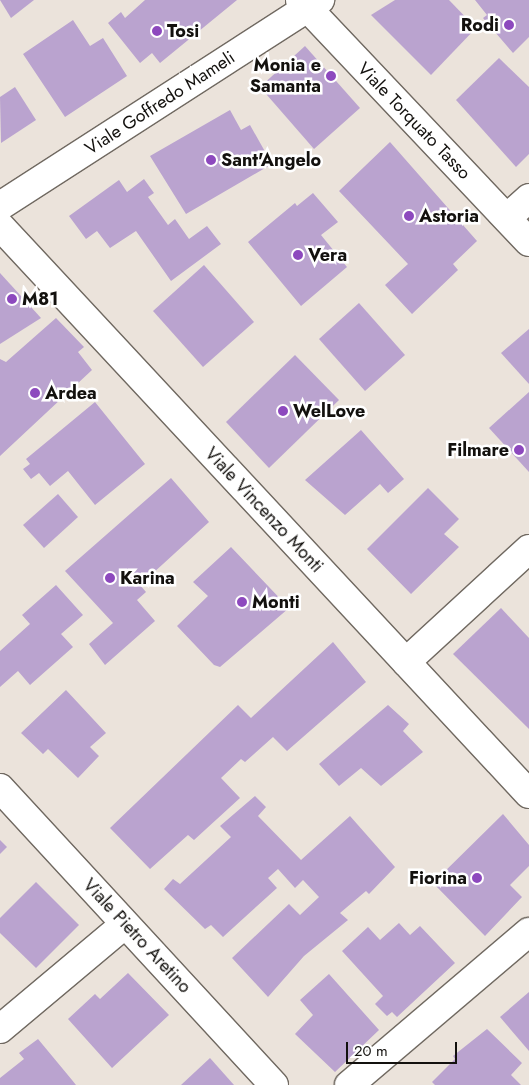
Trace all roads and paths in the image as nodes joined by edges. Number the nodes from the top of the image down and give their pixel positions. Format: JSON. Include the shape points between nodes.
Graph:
{"nodes":[{"id":1,"x":309,"y":3,"type":"edge"},
{"id":2,"x":529,"y":198,"type":"edge"},
{"id":3,"x":0,"y":206,"type":"edge"},
{"id":4,"x":507,"y":218,"type":"junction"},
{"id":5,"x":0,"y":226,"type":"edge"},
{"id":6,"x":529,"y":242,"type":"edge"},
{"id":7,"x":529,"y":549,"type":"edge"},
{"id":8,"x":406,"y":662,"type":"junction"},
{"id":9,"x":0,"y":788,"type":"edge"},
{"id":10,"x":529,"y":794,"type":"edge"},
{"id":11,"x":125,"y":924,"type":"junction"},
{"id":12,"x":529,"y":932,"type":"edge"},
{"id":13,"x":0,"y":1029,"type":"edge"},
{"id":14,"x":274,"y":1085,"type":"edge"},
{"id":15,"x":349,"y":1085,"type":"edge"}],
"edges":[{"from":1,"to":3,"type":"street","name":"Viale Goffredo Mameli"},
{"from":1,"to":4,"type":"street","name":"Viale Torquato Tasso"},
{"from":2,"to":4,"type":"street"},
{"from":4,"to":6,"type":"street","name":"Viale Torquato Tasso"},
{"from":5,"to":8,"type":"street","name":"Viale Vincenzo Monti"},
{"from":7,"to":8,"type":"street"},
{"from":8,"to":10,"type":"street","name":"Viale Vincenzo Monti"},
{"from":9,"to":11,"type":"street","name":"Viale Pietro Aretino"},
{"from":11,"to":13,"type":"street"},
{"from":11,"to":14,"type":"street","name":"Viale Pietro Aretino"},
{"from":12,"to":15,"type":"street"}]}
